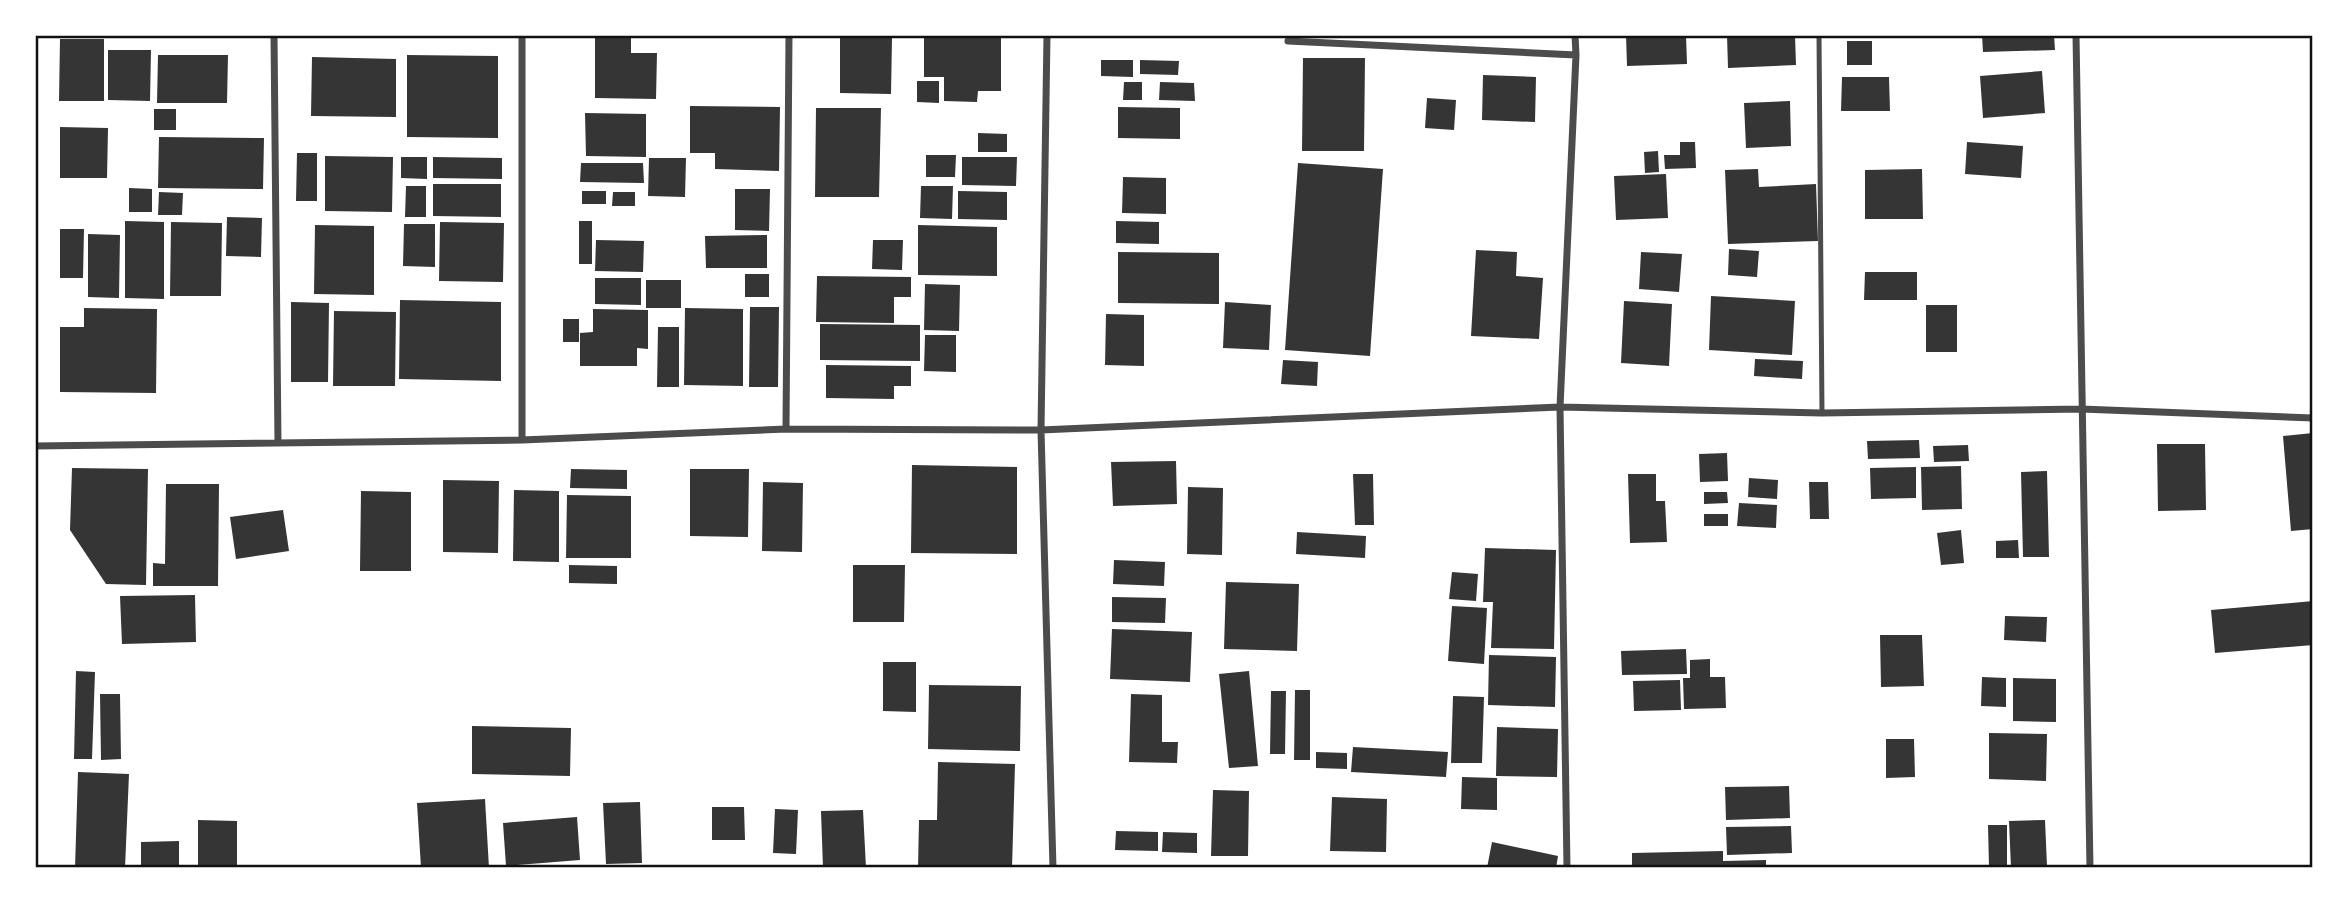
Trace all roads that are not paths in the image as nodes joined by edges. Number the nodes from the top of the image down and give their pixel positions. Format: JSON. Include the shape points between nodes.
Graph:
{"nodes":[{"id":1,"x":274,"y":35,"type":"edge"},
{"id":2,"x":522,"y":35,"type":"edge"},
{"id":3,"x":789,"y":35,"type":"edge"},
{"id":4,"x":1047,"y":35,"type":"edge"},
{"id":5,"x":1575,"y":35,"type":"edge"},
{"id":6,"x":1819,"y":35,"type":"edge"},
{"id":7,"x":2076,"y":35,"type":"edge"},
{"id":8,"x":1288,"y":41,"type":"dead end"},
{"id":9,"x":1576,"y":55,"type":"junction"},
{"id":10,"x":1560,"y":407,"type":"junction"},
{"id":11,"x":2081,"y":409,"type":"junction"},
{"id":12,"x":1822,"y":413,"type":"junction"},
{"id":13,"x":2313,"y":418,"type":"edge"},
{"id":14,"x":786,"y":429,"type":"junction"},
{"id":15,"x":1041,"y":430,"type":"junction"},
{"id":16,"x":522,"y":440,"type":"junction"},
{"id":17,"x":278,"y":443,"type":"junction"},
{"id":18,"x":35,"y":446,"type":"edge"},
{"id":19,"x":1052,"y":868,"type":"edge"},
{"id":20,"x":1567,"y":868,"type":"edge"},
{"id":21,"x":2090,"y":868,"type":"edge"}],
"edges":[{"from":1,"to":17,"type":"street"},
{"from":2,"to":16,"type":"street"},
{"from":3,"to":14,"type":"street"},
{"from":4,"to":15,"type":"street"},
{"from":5,"to":9,"type":"street"},
{"from":6,"to":12,"type":"lane"},
{"from":7,"to":11,"type":"street"},
{"from":8,"to":9,"type":"street"},
{"from":9,"to":10,"type":"street"},
{"from":10,"to":12,"type":"street"},
{"from":10,"to":15,"type":"street"},
{"from":10,"to":20,"type":"street"},
{"from":11,"to":12,"type":"street"},
{"from":11,"to":13,"type":"street"},
{"from":11,"to":21,"type":"street"},
{"from":14,"to":15,"type":"street"},
{"from":14,"to":16,"type":"street"},
{"from":15,"to":19,"type":"street"},
{"from":16,"to":17,"type":"street"},
{"from":17,"to":18,"type":"street"}]}
